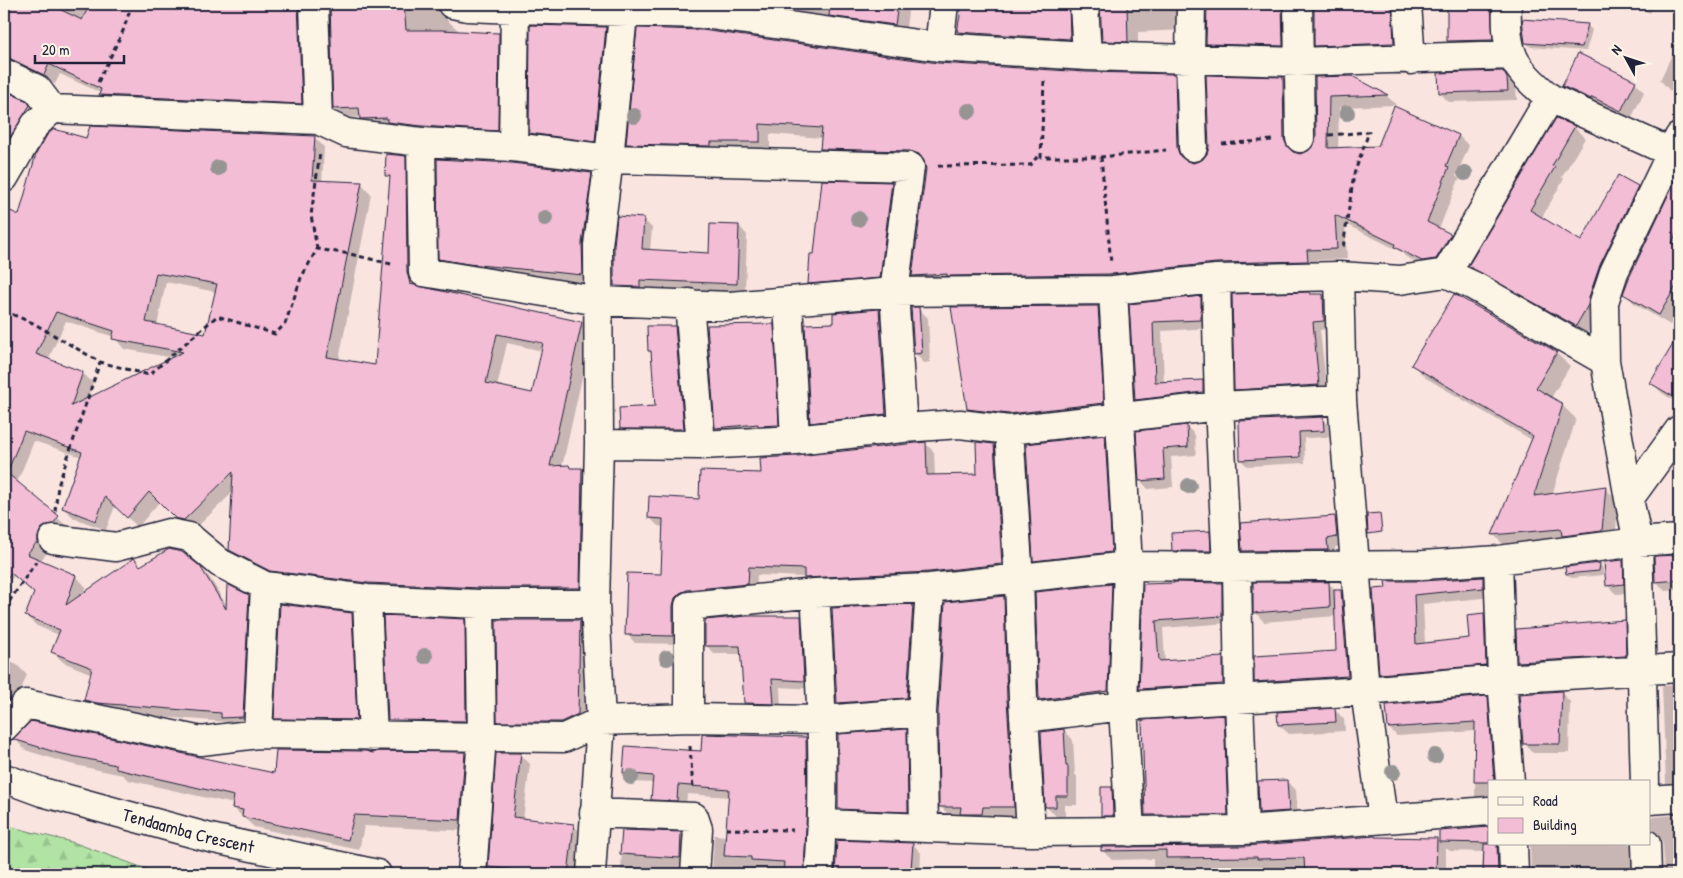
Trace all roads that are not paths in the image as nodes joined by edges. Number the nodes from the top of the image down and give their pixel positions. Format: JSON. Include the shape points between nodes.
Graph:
{"nodes":[{"id":1,"x":314,"y":4,"type":"edge"},
{"id":2,"x":452,"y":4,"type":"edge"},
{"id":3,"x":944,"y":4,"type":"edge"},
{"id":4,"x":1084,"y":4,"type":"edge"},
{"id":5,"x":1191,"y":4,"type":"edge"},
{"id":6,"x":1298,"y":4,"type":"edge"},
{"id":7,"x":1407,"y":4,"type":"edge"},
{"id":8,"x":1507,"y":4,"type":"edge"},
{"id":9,"x":624,"y":8,"type":"edge"},
{"id":10,"x":515,"y":9,"type":"junction"},
{"id":11,"x":939,"y":47,"type":"junction"},
{"id":12,"x":1511,"y":55,"type":"junction"},
{"id":13,"x":1087,"y":56,"type":"junction"},
{"id":14,"x":1190,"y":58,"type":"junction"},
{"id":15,"x":1411,"y":60,"type":"junction"},
{"id":16,"x":1298,"y":62,"type":"junction"},
{"id":17,"x":4,"y":73,"type":"edge"},
{"id":18,"x":1550,"y":98,"type":"junction"},
{"id":19,"x":52,"y":109,"type":"junction"},
{"id":20,"x":318,"y":120,"type":"junction"},
{"id":21,"x":1300,"y":138,"type":"road end"},
{"id":22,"x":421,"y":142,"type":"junction"},
{"id":23,"x":512,"y":147,"type":"junction"},
{"id":24,"x":1193,"y":147,"type":"road end"},
{"id":25,"x":1677,"y":148,"type":"edge"},
{"id":26,"x":610,"y":159,"type":"junction"},
{"id":27,"x":4,"y":178,"type":"edge"},
{"id":28,"x":1446,"y":273,"type":"junction"},
{"id":29,"x":1339,"y":276,"type":"junction"},
{"id":30,"x":1216,"y":279,"type":"junction"},
{"id":31,"x":1113,"y":290,"type":"junction"},
{"id":32,"x":894,"y":292,"type":"junction"},
{"id":33,"x":599,"y":301,"type":"junction"},
{"id":34,"x":788,"y":301,"type":"junction"},
{"id":35,"x":689,"y":303,"type":"junction"},
{"id":36,"x":1605,"y":361,"type":"junction"},
{"id":37,"x":1342,"y":400,"type":"junction"},
{"id":38,"x":1219,"y":406,"type":"junction"},
{"id":39,"x":1119,"y":418,"type":"junction"},
{"id":40,"x":903,"y":428,"type":"junction"},
{"id":41,"x":1009,"y":430,"type":"junction"},
{"id":42,"x":1679,"y":430,"type":"edge"},
{"id":43,"x":795,"y":440,"type":"junction"},
{"id":44,"x":599,"y":444,"type":"junction"},
{"id":45,"x":702,"y":445,"type":"junction"},
{"id":46,"x":1629,"y":499,"type":"junction"},
{"id":47,"x":53,"y":539,"type":"road end"},
{"id":48,"x":1679,"y":539,"type":"edge"},
{"id":49,"x":1638,"y":542,"type":"junction"},
{"id":50,"x":1498,"y":560,"type":"junction"},
{"id":51,"x":1356,"y":565,"type":"junction"},
{"id":52,"x":1128,"y":566,"type":"junction"},
{"id":53,"x":1232,"y":567,"type":"junction"},
{"id":54,"x":1019,"y":578,"type":"junction"},
{"id":55,"x":265,"y":586,"type":"junction"},
{"id":56,"x":930,"y":588,"type":"junction"},
{"id":57,"x":815,"y":593,"type":"junction"},
{"id":58,"x":367,"y":600,"type":"junction"},
{"id":59,"x":480,"y":604,"type":"junction"},
{"id":60,"x":595,"y":604,"type":"junction"},
{"id":61,"x":1679,"y":668,"type":"edge"},
{"id":62,"x":1642,"y":671,"type":"junction"},
{"id":63,"x":1502,"y":679,"type":"junction"},
{"id":64,"x":1365,"y":692,"type":"junction"},
{"id":65,"x":1239,"y":699,"type":"junction"},
{"id":66,"x":1123,"y":706,"type":"junction"},
{"id":67,"x":922,"y":712,"type":"junction"},
{"id":68,"x":688,"y":718,"type":"junction"},
{"id":69,"x":1024,"y":718,"type":"junction"},
{"id":70,"x":822,"y":720,"type":"junction"},
{"id":71,"x":601,"y":721,"type":"junction"},
{"id":72,"x":4,"y":727,"type":"edge"},
{"id":73,"x":258,"y":734,"type":"junction"},
{"id":74,"x":373,"y":736,"type":"junction"},
{"id":75,"x":482,"y":736,"type":"junction"},
{"id":76,"x":4,"y":778,"type":"edge"},
{"id":77,"x":1510,"y":780,"type":"edge"},
{"id":78,"x":1645,"y":780,"type":"edge"},
{"id":79,"x":1679,"y":798,"type":"edge"},
{"id":80,"x":1650,"y":800,"type":"edge"},
{"id":81,"x":1488,"y":812,"type":"edge"},
{"id":82,"x":594,"y":814,"type":"junction"},
{"id":83,"x":1383,"y":819,"type":"junction"},
{"id":84,"x":823,"y":824,"type":"junction"},
{"id":85,"x":924,"y":828,"type":"junction"},
{"id":86,"x":1244,"y":830,"type":"junction"},
{"id":87,"x":1031,"y":832,"type":"junction"},
{"id":88,"x":1130,"y":832,"type":"junction"},
{"id":89,"x":1513,"y":846,"type":"edge"},
{"id":90,"x":1646,"y":846,"type":"edge"},
{"id":91,"x":376,"y":874,"type":"edge"},
{"id":92,"x":472,"y":874,"type":"edge"},
{"id":93,"x":591,"y":874,"type":"edge"},
{"id":94,"x":695,"y":874,"type":"edge"},
{"id":95,"x":819,"y":874,"type":"edge"},
{"id":96,"x":1514,"y":874,"type":"edge"},
{"id":97,"x":1647,"y":874,"type":"edge"}],
"edges":[{"from":1,"to":20,"type":"street"},
{"from":2,"to":10,"type":"street"},
{"from":3,"to":11,"type":"street"},
{"from":4,"to":13,"type":"street"},
{"from":5,"to":14,"type":"street"},
{"from":6,"to":16,"type":"street"},
{"from":7,"to":15,"type":"street"},
{"from":8,"to":12,"type":"street","via":[[1506,28]]},
{"from":9,"to":10,"type":"street"},
{"from":9,"to":11,"type":"street","via":[[703,14]]},
{"from":9,"to":26,"type":"street"},
{"from":10,"to":23,"type":"street"},
{"from":11,"to":13,"type":"street"},
{"from":12,"to":15,"type":"street"},
{"from":12,"to":18,"type":"street","via":[[1523,73]]},
{"from":13,"to":14,"type":"street"},
{"from":14,"to":16,"type":"street"},
{"from":14,"to":24,"type":"street"},
{"from":15,"to":16,"type":"street"},
{"from":16,"to":21,"type":"street"},
{"from":17,"to":19,"type":"street","via":[[37,89]]},
{"from":18,"to":25,"type":"street"},
{"from":18,"to":28,"type":"street"},
{"from":19,"to":20,"type":"street"},
{"from":19,"to":27,"type":"street","via":[[36,125]]},
{"from":20,"to":22,"type":"street","via":[[346,134]]},
{"from":22,"to":23,"type":"street"},
{"from":22,"to":33,"type":"street","via":[[423,272]]},
{"from":23,"to":26,"type":"street"},
{"from":25,"to":36,"type":"street","via":[[1614,272],[1604,302]]},
{"from":26,"to":32,"type":"street","via":[[910,167]]},
{"from":26,"to":33,"type":"street","via":[[598,245]]},
{"from":28,"to":29,"type":"street","via":[[1400,280]]},
{"from":28,"to":36,"type":"street"},
{"from":29,"to":30,"type":"street"},
{"from":29,"to":37,"type":"street"},
{"from":30,"to":31,"type":"street"},
{"from":30,"to":38,"type":"street"},
{"from":31,"to":32,"type":"street"},
{"from":31,"to":39,"type":"street"},
{"from":32,"to":34,"type":"street"},
{"from":32,"to":40,"type":"street"},
{"from":33,"to":35,"type":"street"},
{"from":33,"to":44,"type":"street"},
{"from":34,"to":35,"type":"street","via":[[730,306]]},
{"from":34,"to":43,"type":"street"},
{"from":35,"to":45,"type":"street"},
{"from":36,"to":46,"type":"street"},
{"from":37,"to":38,"type":"street"},
{"from":37,"to":51,"type":"street"},
{"from":38,"to":39,"type":"street"},
{"from":38,"to":53,"type":"street"},
{"from":39,"to":41,"type":"street"},
{"from":39,"to":52,"type":"street"},
{"from":40,"to":41,"type":"street","via":[[960,424]]},
{"from":40,"to":43,"type":"street"},
{"from":41,"to":54,"type":"street"},
{"from":42,"to":46,"type":"street"},
{"from":43,"to":45,"type":"street"},
{"from":44,"to":45,"type":"street"},
{"from":44,"to":60,"type":"street"},
{"from":46,"to":49,"type":"street"},
{"from":47,"to":55,"type":"street","via":[[116,547],[169,533],[189,537],[220,563]]},
{"from":48,"to":49,"type":"street"},
{"from":49,"to":50,"type":"street"},
{"from":49,"to":62,"type":"street"},
{"from":50,"to":51,"type":"street"},
{"from":50,"to":63,"type":"street"},
{"from":51,"to":53,"type":"street"},
{"from":51,"to":64,"type":"street"},
{"from":52,"to":53,"type":"street"},
{"from":52,"to":54,"type":"street"},
{"from":52,"to":66,"type":"street"},
{"from":53,"to":65,"type":"street"},
{"from":54,"to":56,"type":"street"},
{"from":54,"to":69,"type":"street"},
{"from":55,"to":58,"type":"street"},
{"from":55,"to":73,"type":"street"},
{"from":56,"to":57,"type":"street"},
{"from":56,"to":67,"type":"street"},
{"from":57,"to":68,"type":"street","via":[[689,606]]},
{"from":57,"to":70,"type":"street"},
{"from":58,"to":59,"type":"street"},
{"from":58,"to":74,"type":"street"},
{"from":59,"to":60,"type":"street"},
{"from":59,"to":75,"type":"street"},
{"from":60,"to":71,"type":"street"},
{"from":61,"to":62,"type":"street"},
{"from":62,"to":63,"type":"street"},
{"from":62,"to":78,"type":"street"},
{"from":63,"to":64,"type":"street"},
{"from":63,"to":77,"type":"street"},
{"from":64,"to":65,"type":"street"},
{"from":64,"to":83,"type":"street"},
{"from":65,"to":66,"type":"street"},
{"from":65,"to":86,"type":"street"},
{"from":66,"to":69,"type":"street"},
{"from":66,"to":88,"type":"street"},
{"from":67,"to":70,"type":"street"},
{"from":67,"to":85,"type":"street"},
{"from":68,"to":70,"type":"street"},
{"from":68,"to":71,"type":"street"},
{"from":69,"to":87,"type":"street"},
{"from":70,"to":84,"type":"street"},
{"from":71,"to":75,"type":"street","via":[[564,738]]},
{"from":71,"to":82,"type":"street"},
{"from":72,"to":73,"type":"street","via":[[26,704],[201,741]]},
{"from":73,"to":74,"type":"street"},
{"from":74,"to":75,"type":"street"},
{"from":75,"to":92,"type":"street"},
{"from":76,"to":91,"type":"street","name":"Tendaamba Crescent","via":[[42,792],[210,838]]},
{"from":79,"to":80,"type":"street"},
{"from":81,"to":83,"type":"street"},
{"from":82,"to":93,"type":"street"},
{"from":82,"to":94,"type":"street","via":[[696,823]]},
{"from":83,"to":86,"type":"street"},
{"from":84,"to":85,"type":"street"},
{"from":84,"to":95,"type":"street"},
{"from":85,"to":87,"type":"street"},
{"from":86,"to":88,"type":"street"},
{"from":87,"to":88,"type":"street"},
{"from":89,"to":96,"type":"street"},
{"from":90,"to":97,"type":"street"}]}
